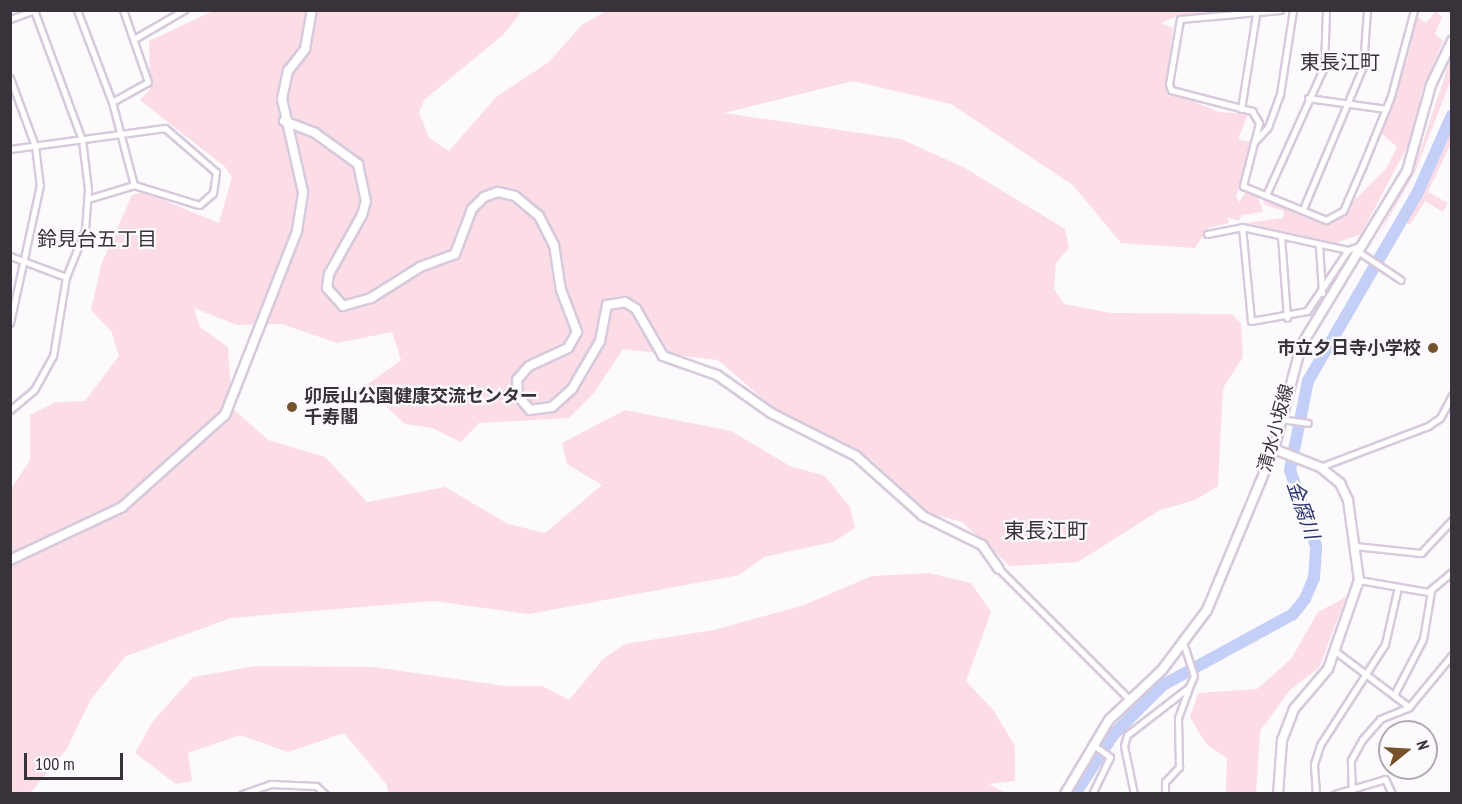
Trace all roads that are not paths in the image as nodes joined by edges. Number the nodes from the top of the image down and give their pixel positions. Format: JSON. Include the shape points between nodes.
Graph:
{"nodes":[{"id":1,"x":77,"y":10,"type":"edge"},
{"id":2,"x":123,"y":10,"type":"edge"},
{"id":3,"x":184,"y":10,"type":"edge"},
{"id":4,"x":312,"y":10,"type":"edge"},
{"id":5,"x":1280,"y":10,"type":"edge"},
{"id":6,"x":1293,"y":10,"type":"edge"},
{"id":7,"x":1326,"y":10,"type":"edge"},
{"id":8,"x":1366,"y":10,"type":"edge"},
{"id":9,"x":1414,"y":10,"type":"edge"},
{"id":10,"x":34,"y":11,"type":"edge"},
{"id":11,"x":1256,"y":14,"type":"junction"},
{"id":12,"x":10,"y":19,"type":"edge"},
{"id":13,"x":134,"y":39,"type":"junction"},
{"id":14,"x":1452,"y":41,"type":"edge"},
{"id":15,"x":10,"y":78,"type":"edge"},
{"id":16,"x":1308,"y":98,"type":"junction"},
{"id":17,"x":112,"y":102,"type":"junction"},
{"id":18,"x":1347,"y":103,"type":"junction"},
{"id":19,"x":1241,"y":109,"type":"junction"},
{"id":20,"x":1386,"y":109,"type":"junction"},
{"id":21,"x":284,"y":121,"type":"junction"},
{"id":22,"x":122,"y":134,"type":"junction"},
{"id":23,"x":82,"y":140,"type":"junction"},
{"id":24,"x":1256,"y":140,"type":"junction"},
{"id":25,"x":35,"y":146,"type":"junction"},
{"id":26,"x":10,"y":149,"type":"edge"},
{"id":27,"x":134,"y":185,"type":"junction"},
{"id":28,"x":1267,"y":193,"type":"junction"},
{"id":29,"x":88,"y":199,"type":"junction"},
{"id":30,"x":1303,"y":209,"type":"junction"},
{"id":31,"x":1242,"y":227,"type":"junction"},
{"id":32,"x":1208,"y":234,"type":"dead end"},
{"id":33,"x":1281,"y":236,"type":"junction"},
{"id":34,"x":1319,"y":246,"type":"junction"},
{"id":35,"x":1361,"y":248,"type":"junction"},
{"id":36,"x":1348,"y":250,"type":"junction"},
{"id":37,"x":10,"y":256,"type":"edge"},
{"id":38,"x":25,"y":261,"type":"junction"},
{"id":39,"x":66,"y":277,"type":"junction"},
{"id":40,"x":1401,"y":280,"type":"dead end"},
{"id":41,"x":1322,"y":293,"type":"junction"},
{"id":42,"x":1287,"y":318,"type":"junction"},
{"id":43,"x":10,"y":323,"type":"edge"},
{"id":44,"x":1452,"y":395,"type":"edge"},
{"id":45,"x":10,"y":410,"type":"edge"},
{"id":46,"x":1283,"y":420,"type":"junction"},
{"id":47,"x":1308,"y":423,"type":"dead end"},
{"id":48,"x":1278,"y":450,"type":"junction"},
{"id":49,"x":1320,"y":467,"type":"junction"},
{"id":50,"x":1452,"y":520,"type":"edge"},
{"id":51,"x":1355,"y":546,"type":"junction"},
{"id":52,"x":10,"y":560,"type":"edge"},
{"id":53,"x":999,"y":569,"type":"joint"},
{"id":54,"x":1452,"y":572,"type":"edge"},
{"id":55,"x":1359,"y":580,"type":"junction"},
{"id":56,"x":1398,"y":587,"type":"junction"},
{"id":57,"x":1431,"y":591,"type":"junction"},
{"id":58,"x":1184,"y":645,"type":"junction"},
{"id":59,"x":1335,"y":651,"type":"junction"},
{"id":60,"x":1452,"y":655,"type":"edge"},
{"id":61,"x":1366,"y":674,"type":"junction"},
{"id":62,"x":1191,"y":684,"type":"junction"},
{"id":63,"x":1394,"y":695,"type":"junction"},
{"id":64,"x":1128,"y":698,"type":"junction"},
{"id":65,"x":1409,"y":707,"type":"junction"},
{"id":66,"x":1092,"y":745,"type":"junction"},
{"id":67,"x":1352,"y":791,"type":"edge"},
{"id":68,"x":242,"y":794,"type":"edge"},
{"id":69,"x":325,"y":794,"type":"edge"},
{"id":70,"x":1065,"y":794,"type":"edge"},
{"id":71,"x":1092,"y":794,"type":"edge"},
{"id":72,"x":1134,"y":794,"type":"edge"},
{"id":73,"x":1165,"y":794,"type":"edge"},
{"id":74,"x":1278,"y":794,"type":"edge"},
{"id":75,"x":1316,"y":794,"type":"edge"},
{"id":76,"x":1335,"y":794,"type":"edge"},
{"id":77,"x":1392,"y":794,"type":"edge"}],
"edges":[{"from":1,"to":17,"type":"street"},
{"from":2,"to":13,"type":"street"},
{"from":3,"to":13,"type":"street"},
{"from":4,"to":21,"type":"street","via":[[305,49],[288,70]]},
{"from":5,"to":11,"type":"street"},
{"from":6,"to":24,"type":"street","via":[[1280,94],[1268,127]]},
{"from":7,"to":16,"type":"street","via":[[1324,66]]},
{"from":8,"to":18,"type":"street","via":[[1363,66]]},
{"from":9,"to":20,"type":"street"},
{"from":10,"to":12,"type":"street"},
{"from":10,"to":23,"type":"street"},
{"from":11,"to":19,"type":"street"},
{"from":11,"to":19,"type":"street","via":[[1180,20],[1174,36],[1171,90]]},
{"from":13,"to":17,"type":"street","via":[[148,82]]},
{"from":14,"to":35,"type":"street","name":"清水小坂線","via":[[1431,85],[1407,171]]},
{"from":15,"to":25,"type":"street"},
{"from":16,"to":18,"type":"street"},
{"from":16,"to":28,"type":"street"},
{"from":17,"to":22,"type":"street"},
{"from":18,"to":20,"type":"street"},
{"from":18,"to":30,"type":"street"},
{"from":19,"to":24,"type":"street","via":[[1258,118]]},
{"from":20,"to":30,"type":"street","via":[[1343,211],[1326,220]]},
{"from":21,"to":52,"type":"street","via":[[303,192],[297,231],[225,415],[122,507]]},
{"from":21,"to":53,"type":"street","via":[[315,133],[358,164],[366,201],[329,274],[327,288],[343,306],[371,298],[420,267],[455,254],[472,208],[484,197],[498,192],[515,196],[539,216],[554,245],[561,290],[577,332],[568,348],[529,366],[517,381],[518,396],[530,410],[552,407],[572,389],[600,341],[607,305],[625,302],[636,309],[663,356],[717,375],[771,413],[856,456],[923,516],[982,545]]},
{"from":22,"to":23,"type":"street"},
{"from":22,"to":27,"type":"street"},
{"from":22,"to":27,"type":"street","via":[[165,129],[216,172],[213,193],[199,205]]},
{"from":23,"to":25,"type":"street"},
{"from":23,"to":29,"type":"street"},
{"from":24,"to":28,"type":"street","via":[[1242,184]]},
{"from":25,"to":26,"type":"street"},
{"from":25,"to":38,"type":"street","via":[[39,205]]},
{"from":27,"to":29,"type":"street"},
{"from":28,"to":30,"type":"street"},
{"from":29,"to":39,"type":"street","via":[[85,230]]},
{"from":31,"to":32,"type":"street"},
{"from":31,"to":33,"type":"street"},
{"from":31,"to":42,"type":"street","via":[[1251,321]]},
{"from":33,"to":34,"type":"street"},
{"from":33,"to":42,"type":"street"},
{"from":34,"to":36,"type":"street"},
{"from":34,"to":41,"type":"street"},
{"from":35,"to":36,"type":"street"},
{"from":35,"to":40,"type":"street"},
{"from":35,"to":46,"type":"street","name":"清水小坂線","via":[[1301,346]]},
{"from":36,"to":41,"type":"street"},
{"from":37,"to":38,"type":"street"},
{"from":38,"to":39,"type":"street"},
{"from":38,"to":43,"type":"street"},
{"from":39,"to":45,"type":"street","via":[[53,356],[34,390]]},
{"from":41,"to":42,"type":"street","via":[[1307,311]]},
{"from":44,"to":49,"type":"street","via":[[1440,417],[1428,426]]},
{"from":46,"to":47,"type":"street"},
{"from":46,"to":48,"type":"street","name":"清水小坂線"},
{"from":48,"to":49,"type":"street"},
{"from":48,"to":58,"type":"street","name":"清水小坂線","via":[[1207,610]]},
{"from":49,"to":51,"type":"street","via":[[1340,483],[1348,500]]},
{"from":50,"to":51,"type":"street","via":[[1421,553]]},
{"from":51,"to":55,"type":"street"},
{"from":53,"to":64,"type":"street"},
{"from":54,"to":57,"type":"street"},
{"from":55,"to":56,"type":"street"},
{"from":55,"to":59,"type":"street"},
{"from":56,"to":57,"type":"street"},
{"from":56,"to":61,"type":"street","via":[[1389,634]]},
{"from":57,"to":63,"type":"street","via":[[1423,639]]},
{"from":58,"to":62,"type":"street","via":[[1191,661]]},
{"from":58,"to":64,"type":"street","name":"清水小坂線"},
{"from":59,"to":61,"type":"street"},
{"from":59,"to":74,"type":"street","via":[[1328,669],[1294,709],[1281,740]]},
{"from":60,"to":65,"type":"street"},
{"from":61,"to":63,"type":"street"},
{"from":61,"to":75,"type":"street","via":[[1320,745],[1314,764]]},
{"from":62,"to":72,"type":"street","via":[[1127,735],[1124,746]]},
{"from":62,"to":73,"type":"street","via":[[1178,718],[1179,767],[1165,782]]},
{"from":63,"to":65,"type":"street"},
{"from":64,"to":66,"type":"street","name":"清水小坂線"},
{"from":65,"to":67,"type":"street","via":[[1380,719],[1362,740],[1351,760]]},
{"from":66,"to":70,"type":"street","name":"清水小坂線"},
{"from":66,"to":71,"type":"street","via":[[1110,757]]},
{"from":67,"to":76,"type":"street"},
{"from":67,"to":77,"type":"street","via":[[1385,779]]},
{"from":68,"to":69,"type":"street","via":[[271,784],[316,786]]}]}
